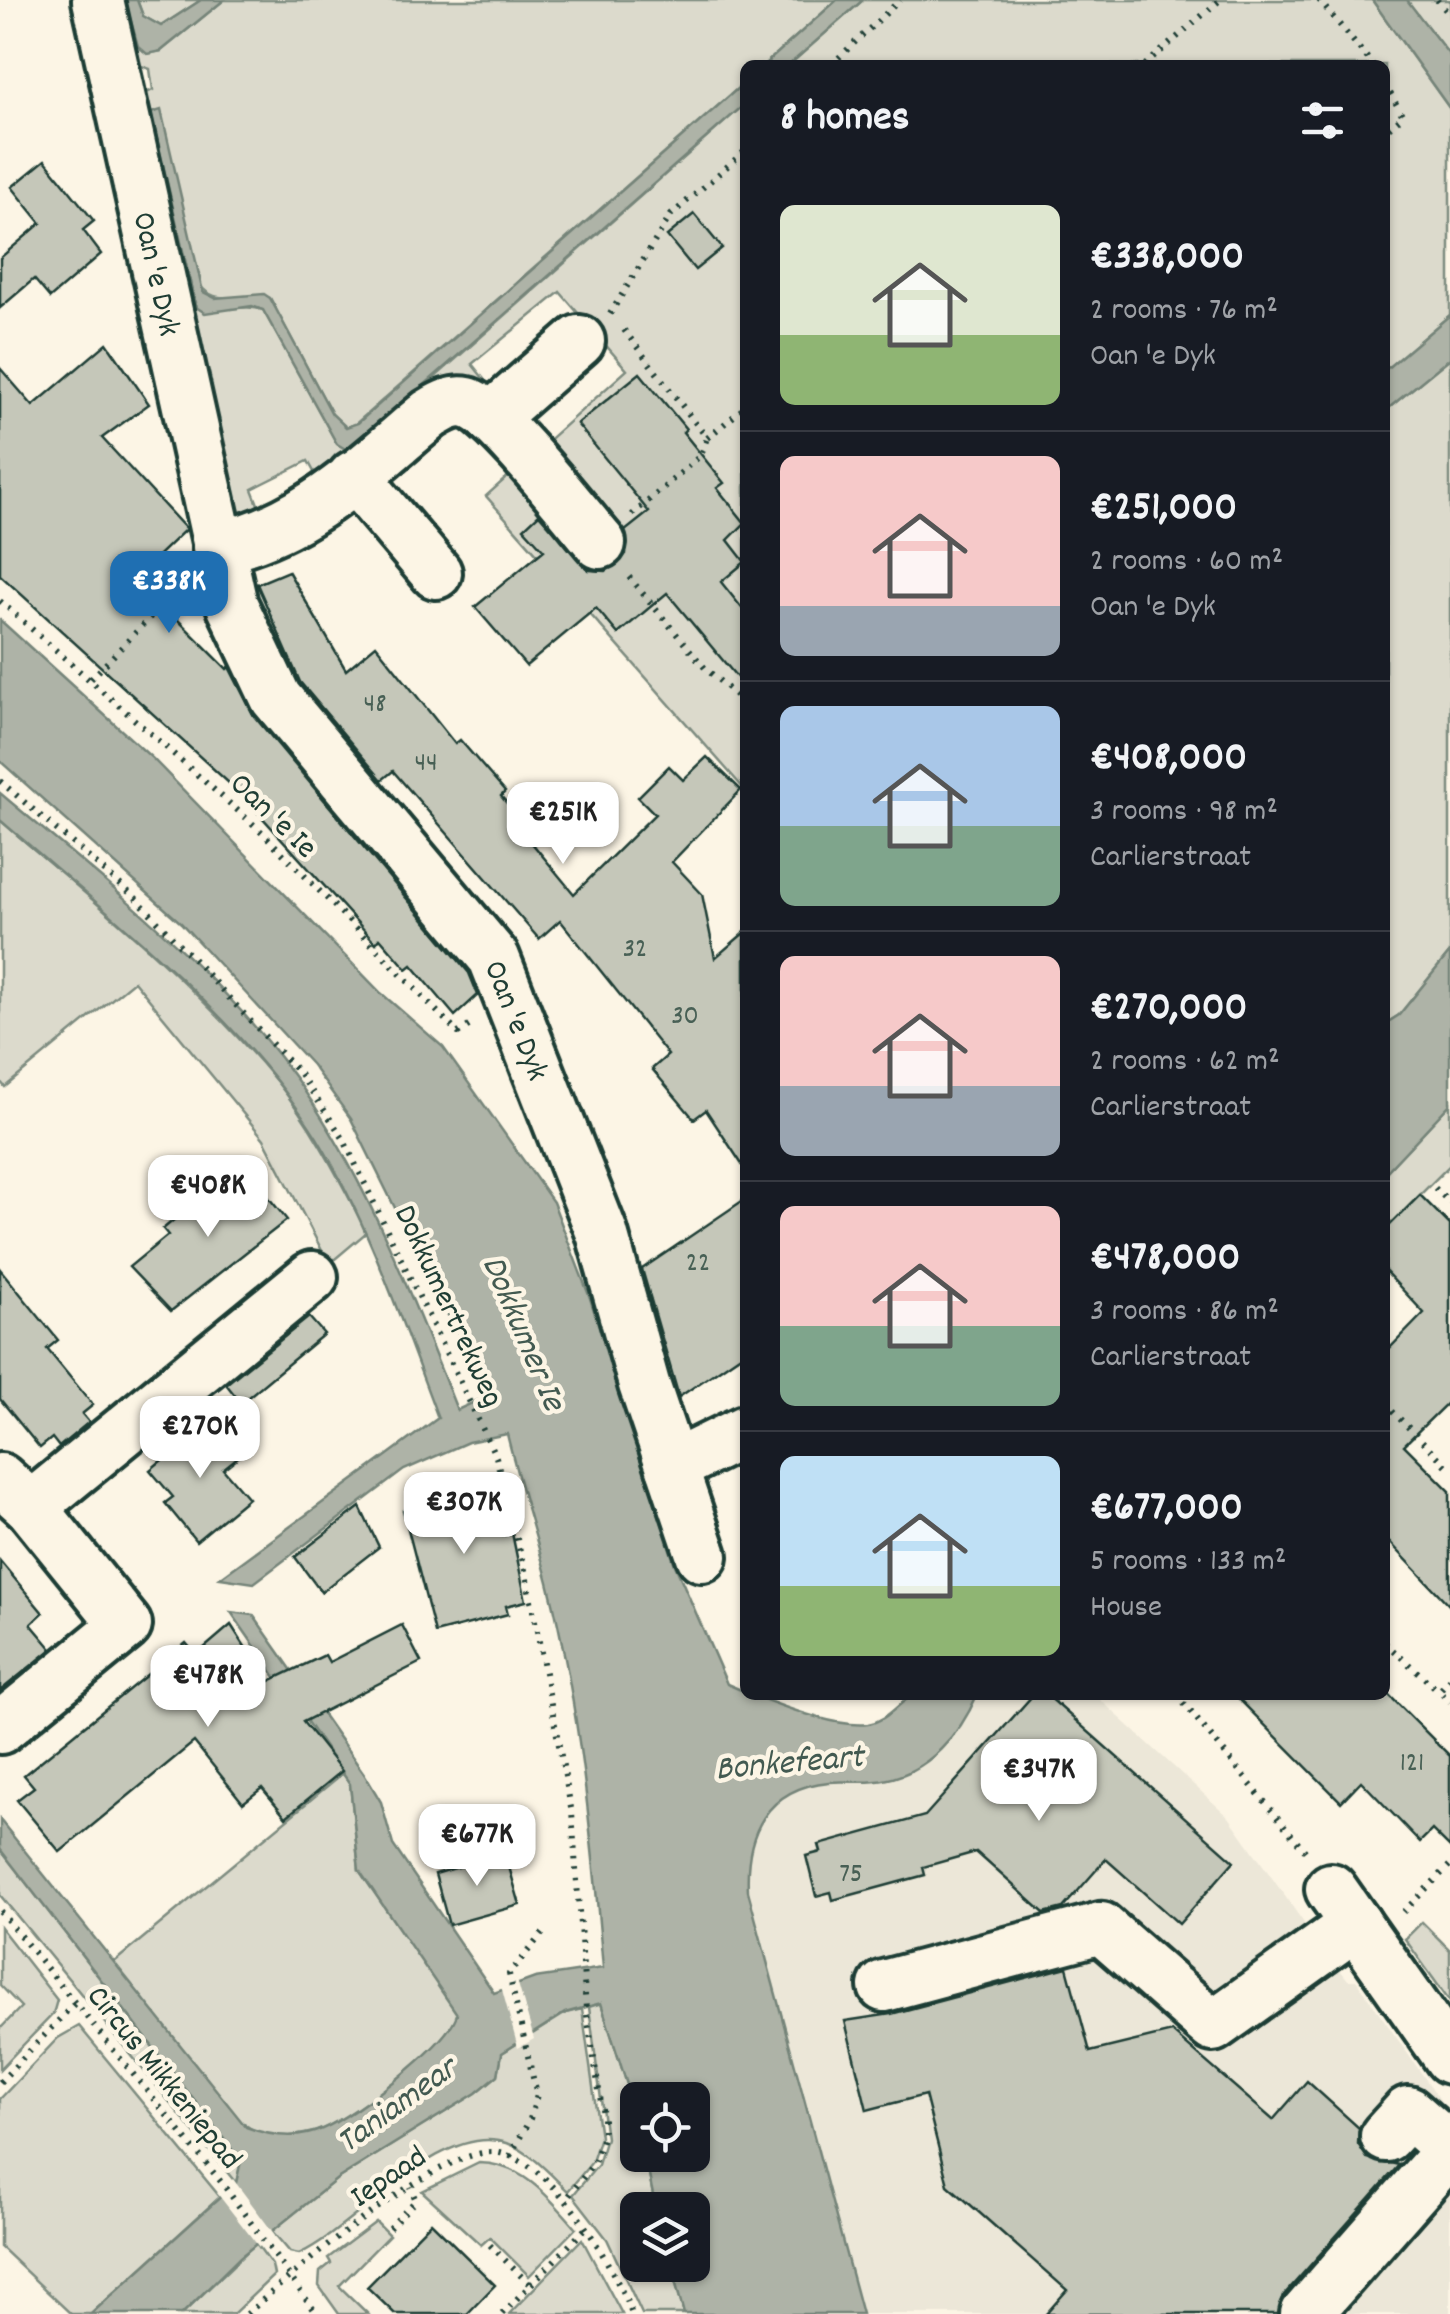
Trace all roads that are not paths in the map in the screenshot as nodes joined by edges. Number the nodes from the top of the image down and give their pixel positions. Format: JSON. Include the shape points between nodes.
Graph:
{"nodes":[{"id":1,"x":98,"y":0,"type":"edge"},
{"id":2,"x":579,"y":341,"type":"dead end"},
{"id":3,"x":491,"y":418,"type":"junction"},
{"id":4,"x":354,"y":476,"type":"junction"},
{"id":5,"x":600,"y":542,"type":"road end"},
{"id":6,"x":218,"y":547,"type":"junction"},
{"id":7,"x":436,"y":573,"type":"dead end"},
{"id":8,"x":312,"y":1277,"type":"dead end"},
{"id":9,"x":740,"y":1433,"type":"edge"},
{"id":10,"x":672,"y":1467,"type":"junction"},
{"id":11,"x":15,"y":1493,"type":"edge"},
{"id":12,"x":702,"y":1556,"type":"dead end"},
{"id":13,"x":0,"y":1728,"type":"edge"},
{"id":14,"x":884,"y":1986,"type":"dead end"},
{"id":15,"x":1450,"y":2058,"type":"edge"},
{"id":16,"x":1386,"y":2136,"type":"dead end"},
{"id":17,"x":1450,"y":2150,"type":"edge"},
{"id":18,"x":1306,"y":2314,"type":"edge"}],
"edges":[{"from":1,"to":6,"type":"street","name":"Oan 'e Dyk"},
{"from":2,"to":3,"type":"street"},
{"from":3,"to":4,"type":"street","via":[[464,402],[448,404]]},
{"from":3,"to":5,"type":"street"},
{"from":4,"to":6,"type":"street","via":[[290,523]]},
{"from":4,"to":7,"type":"street"},
{"from":6,"to":10,"type":"street","name":"Oan 'e Dyk","via":[[232,604],[276,698],[494,958],[602,1233]]},
{"from":8,"to":11,"type":"street"},
{"from":9,"to":10,"type":"street"},
{"from":10,"to":12,"type":"street","name":"Oan 'e Dyk"},
{"from":11,"to":13,"type":"street","via":[[126,1625]]},
{"from":14,"to":15,"type":"street","via":[[1101,1928],[1214,2026],[1352,1919]]},
{"from":16,"to":17,"type":"street","via":[[1408,2112]]},
{"from":17,"to":18,"type":"street"}]}
